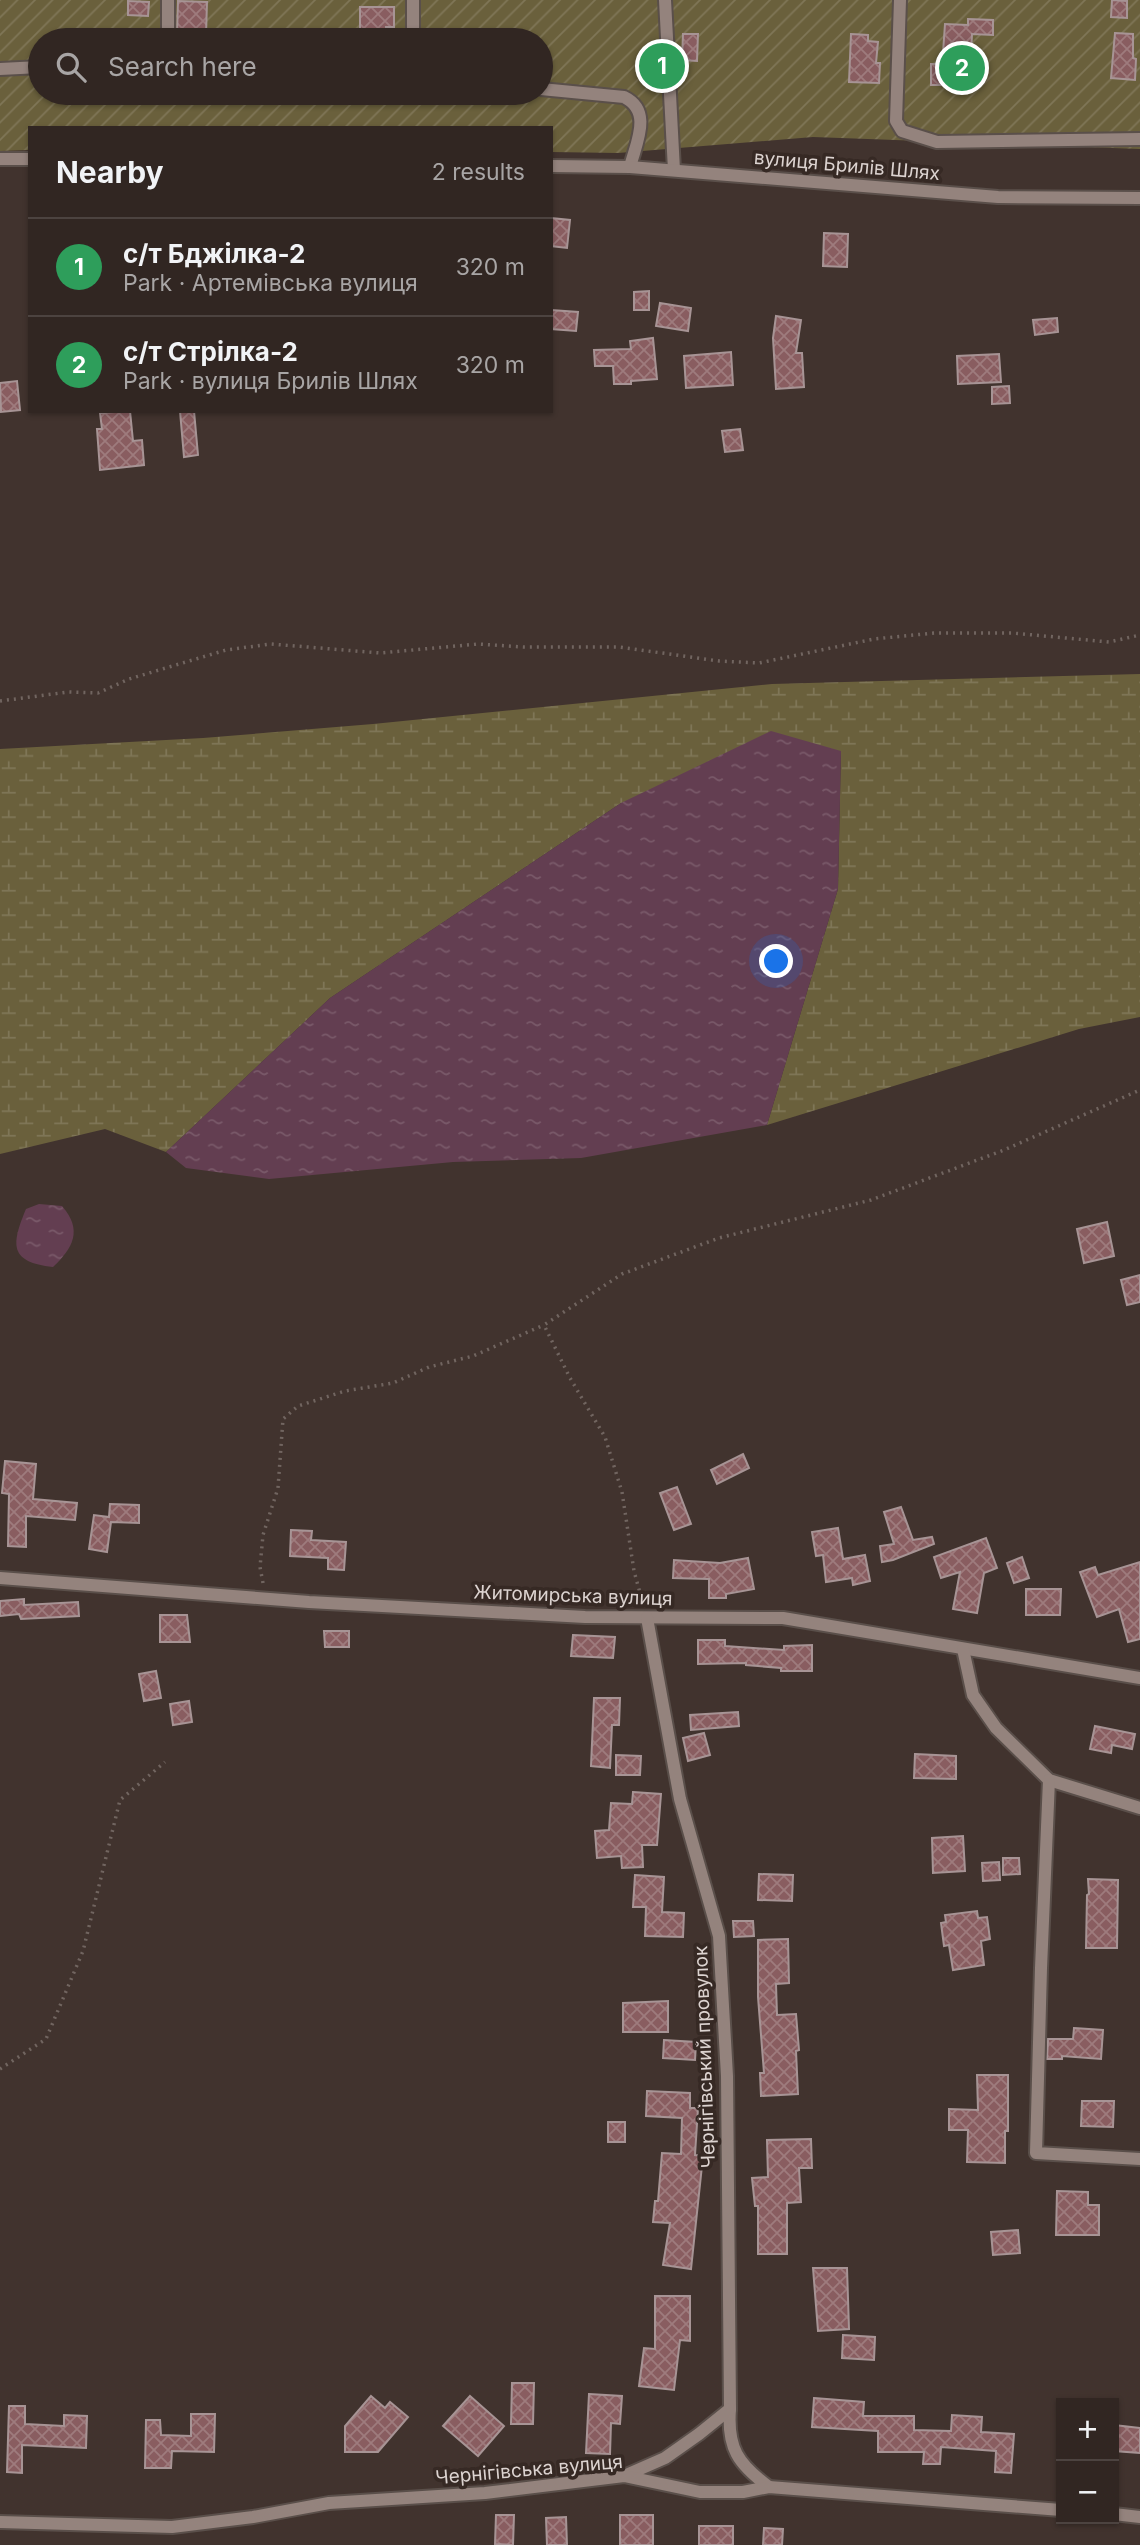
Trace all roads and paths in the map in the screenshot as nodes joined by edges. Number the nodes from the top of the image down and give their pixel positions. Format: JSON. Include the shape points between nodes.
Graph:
{"nodes":[{"id":1,"x":168,"y":0,"type":"edge"},
{"id":2,"x":413,"y":0,"type":"edge"},
{"id":3,"x":664,"y":0,"type":"edge"},
{"id":4,"x":900,"y":0,"type":"edge"},
{"id":5,"x":168,"y":28,"type":"edge"},
{"id":6,"x":413,"y":28,"type":"edge"},
{"id":7,"x":28,"y":68,"type":"edge"},
{"id":8,"x":0,"y":69,"type":"edge"},
{"id":9,"x":553,"y":90,"type":"edge"},
{"id":10,"x":1140,"y":139,"type":"edge"},
{"id":11,"x":0,"y":159,"type":"edge"},
{"id":12,"x":28,"y":159,"type":"edge"},
{"id":13,"x":553,"y":166,"type":"edge"},
{"id":14,"x":630,"y":167,"type":"junction"},
{"id":15,"x":674,"y":170,"type":"junction"},
{"id":16,"x":1140,"y":198,"type":"edge"},
{"id":17,"x":1140,"y":635,"type":"edge"},
{"id":18,"x":0,"y":701,"type":"edge"},
{"id":19,"x":1140,"y":1090,"type":"edge"},
{"id":20,"x":544,"y":1325,"type":"junction"},
{"id":21,"x":0,"y":1578,"type":"edge"},
{"id":22,"x":266,"y":1598,"type":"junction"},
{"id":23,"x":647,"y":1618,"type":"junction"},
{"id":24,"x":963,"y":1650,"type":"junction"},
{"id":25,"x":1140,"y":1678,"type":"edge"},
{"id":26,"x":165,"y":1762,"type":"dead end"},
{"id":27,"x":1049,"y":1780,"type":"junction"},
{"id":28,"x":1140,"y":1808,"type":"edge"},
{"id":29,"x":0,"y":2069,"type":"edge"},
{"id":30,"x":1140,"y":2159,"type":"edge"},
{"id":31,"x":730,"y":2409,"type":"junction"},
{"id":32,"x":624,"y":2476,"type":"junction"},
{"id":33,"x":769,"y":2487,"type":"junction"},
{"id":34,"x":1056,"y":2510,"type":"edge"},
{"id":35,"x":1119,"y":2515,"type":"edge"},
{"id":36,"x":1140,"y":2517,"type":"edge"},
{"id":37,"x":0,"y":2522,"type":"edge"}],
"edges":[{"from":1,"to":5,"type":"street"},
{"from":2,"to":6,"type":"street"},
{"from":3,"to":15,"type":"street"},
{"from":4,"to":10,"type":"street","via":[[897,121],[902,131],[937,142]]},
{"from":7,"to":8,"type":"street"},
{"from":9,"to":14,"type":"street","via":[[632,101],[642,122]]},
{"from":11,"to":12,"type":"street"},
{"from":13,"to":14,"type":"street","name":"вулиця Брилів Шлях"},
{"from":14,"to":15,"type":"street","name":"вулиця Брилів Шлях"},
{"from":15,"to":16,"type":"street","name":"вулиця Брилів Шлях","via":[[998,197]]},
{"from":17,"to":18,"type":"path","via":[[1108,642],[1012,633],[934,633],[874,639],[760,663],[619,647],[478,644],[380,653],[271,644],[226,650],[98,693]]},
{"from":19,"to":20,"type":"path","via":[[1004,1150],[871,1200],[719,1238],[622,1274]]},
{"from":20,"to":22,"type":"path","via":[[393,1383],[345,1391],[298,1406],[282,1419],[278,1488],[262,1535],[260,1566]]},
{"from":20,"to":23,"type":"path","via":[[605,1437],[622,1492],[634,1571]]},
{"from":21,"to":22,"type":"street","name":"Житомирська вулиця"},
{"from":22,"to":23,"type":"street","name":"Житомирська вулиця"},
{"from":23,"to":24,"type":"street","name":"Житомирська вулиця","via":[[783,1618]]},
{"from":23,"to":31,"type":"street","name":"Чернігівський провулок","via":[[680,1799],[719,1937],[727,2076]]},
{"from":24,"to":25,"type":"street","name":"Житомирська вулиця"},
{"from":24,"to":27,"type":"street","via":[[973,1696],[996,1728]]},
{"from":26,"to":29,"type":"path","via":[[120,1800],[83,1951],[46,2039]]},
{"from":27,"to":28,"type":"street"},
{"from":27,"to":30,"type":"street","via":[[1036,2154]]},
{"from":31,"to":32,"type":"street","via":[[665,2458]]},
{"from":31,"to":33,"type":"street","name":"Чернігівський провулок","via":[[728,2431],[734,2453]]},
{"from":32,"to":33,"type":"street","name":"Чернігівська вулиця","via":[[700,2492]]},
{"from":32,"to":37,"type":"street","name":"Чернігівська вулиця","via":[[485,2493],[329,2503],[172,2527]]},
{"from":33,"to":34,"type":"street","name":"Чернігівська вулиця"},
{"from":35,"to":36,"type":"street"}]}
